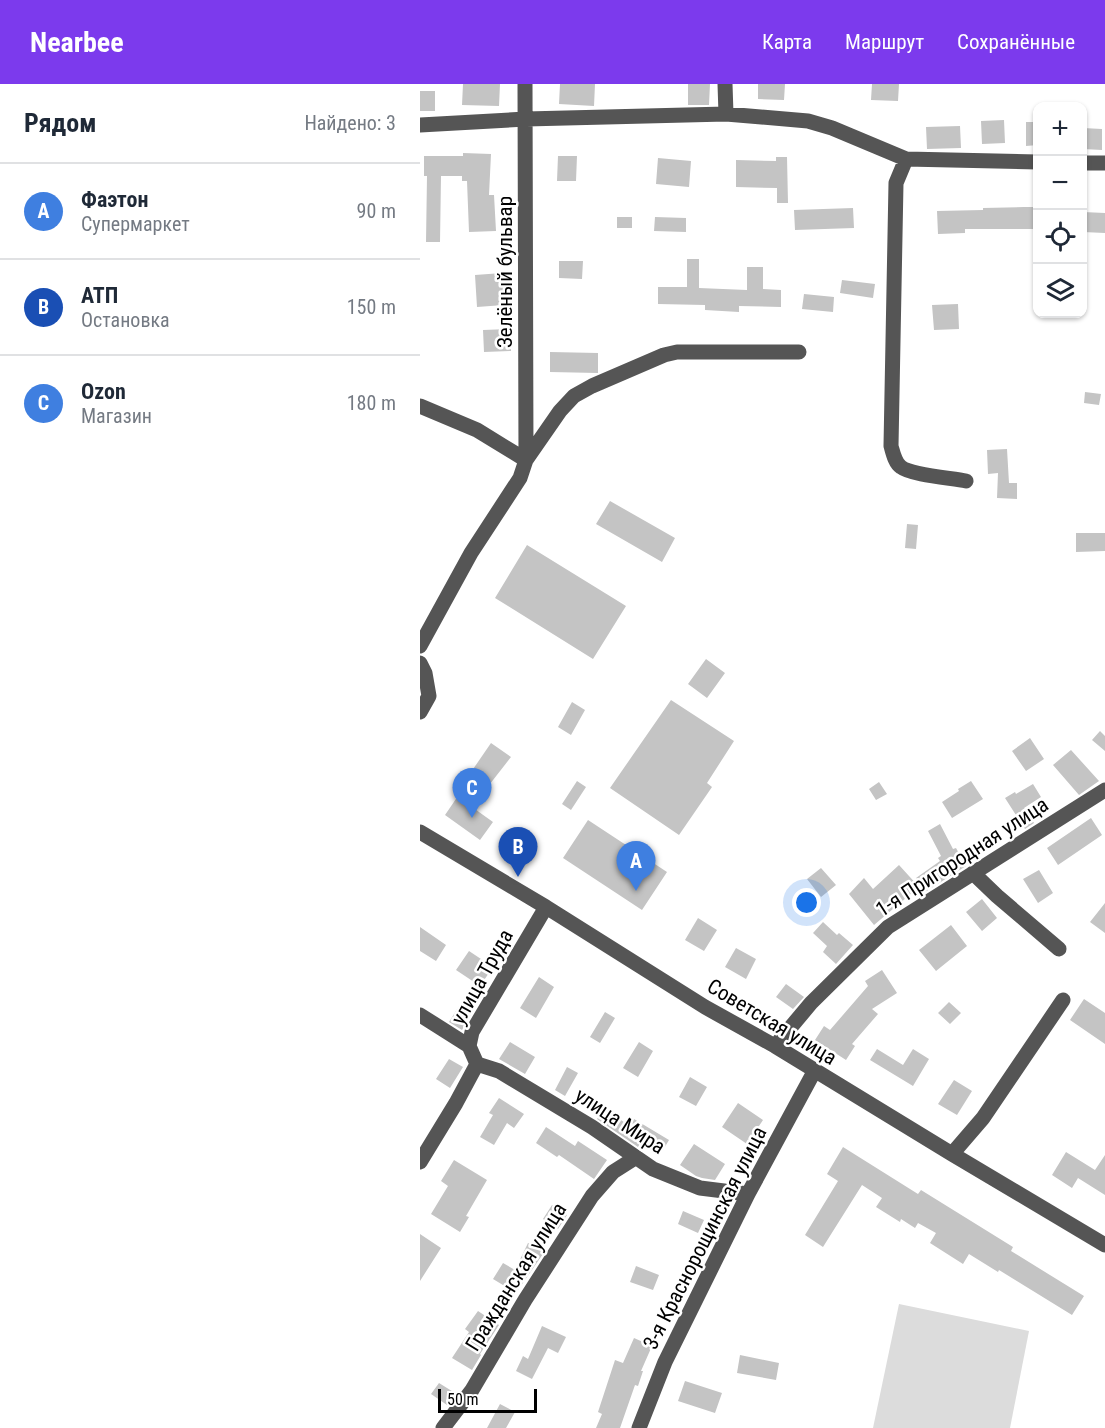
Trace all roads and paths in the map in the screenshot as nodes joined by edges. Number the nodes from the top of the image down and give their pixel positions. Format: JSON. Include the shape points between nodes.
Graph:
{"nodes":[{"id":1,"x":525,"y":84,"type":"edge"},
{"id":2,"x":725,"y":84,"type":"edge"},
{"id":3,"x":726,"y":114,"type":"junction"},
{"id":4,"x":526,"y":119,"type":"junction"},
{"id":5,"x":420,"y":125,"type":"edge"},
{"id":6,"x":906,"y":159,"type":"junction"},
{"id":7,"x":1033,"y":162,"type":"edge"},
{"id":8,"x":1087,"y":163,"type":"edge"},
{"id":9,"x":1105,"y":163,"type":"edge"},
{"id":10,"x":799,"y":352,"type":"dead end"},
{"id":11,"x":420,"y":406,"type":"edge"},
{"id":12,"x":526,"y":460,"type":"junction"},
{"id":13,"x":966,"y":480,"type":"dead end"},
{"id":14,"x":420,"y":646,"type":"edge"},
{"id":15,"x":420,"y":663,"type":"edge"},
{"id":16,"x":420,"y":712,"type":"edge"},
{"id":17,"x":1105,"y":790,"type":"edge"},
{"id":18,"x":420,"y":832,"type":"edge"},
{"id":19,"x":973,"y":873,"type":"junction"},
{"id":20,"x":546,"y":907,"type":"junction"},
{"id":21,"x":1059,"y":949,"type":"dead end"},
{"id":22,"x":1063,"y":1000,"type":"dead end"},
{"id":23,"x":420,"y":1015,"type":"edge"},
{"id":24,"x":469,"y":1046,"type":"junction"},
{"id":25,"x":775,"y":1046,"type":"junction"},
{"id":26,"x":477,"y":1064,"type":"junction"},
{"id":27,"x":815,"y":1070,"type":"junction"},
{"id":28,"x":952,"y":1154,"type":"junction"},
{"id":29,"x":635,"y":1158,"type":"junction"},
{"id":30,"x":420,"y":1162,"type":"edge"},
{"id":31,"x":748,"y":1194,"type":"junction"},
{"id":32,"x":1105,"y":1245,"type":"edge"},
{"id":33,"x":443,"y":1428,"type":"edge"},
{"id":34,"x":639,"y":1428,"type":"edge"}],
"edges":[{"from":1,"to":4,"type":"street","name":"Зелёный бульвар"},
{"from":2,"to":3,"type":"street"},
{"from":3,"to":4,"type":"street"},
{"from":3,"to":6,"type":"street","via":[[808,121]]},
{"from":4,"to":5,"type":"street"},
{"from":4,"to":12,"type":"street","name":"Зелёный бульвар"},
{"from":6,"to":7,"type":"street"},
{"from":6,"to":13,"type":"street","via":[[896,183],[891,446],[899,466],[908,471]]},
{"from":8,"to":9,"type":"street"},
{"from":10,"to":12,"type":"street","via":[[664,355],[574,396]]},
{"from":11,"to":12,"type":"street","via":[[477,430]]},
{"from":12,"to":14,"type":"street","via":[[520,478],[471,553]]},
{"from":15,"to":16,"type":"street","via":[[429,696]]},
{"from":17,"to":19,"type":"street","name":"1-я Пригородная улица"},
{"from":18,"to":20,"type":"street","name":"Советская улица"},
{"from":19,"to":21,"type":"street"},
{"from":19,"to":25,"type":"street","name":"1-я Пригородная улица","via":[[888,927],[811,1003]]},
{"from":20,"to":24,"type":"street","name":"улица Труда","via":[[472,1032]]},
{"from":20,"to":25,"type":"street","name":"Советская улица"},
{"from":22,"to":28,"type":"street","via":[[983,1118]]},
{"from":23,"to":24,"type":"street"},
{"from":24,"to":26,"type":"street","name":"улица Труда"},
{"from":25,"to":27,"type":"street","name":"Советская улица"},
{"from":26,"to":29,"type":"street","name":"улица Мира","via":[[499,1071]]},
{"from":26,"to":30,"type":"street"},
{"from":27,"to":28,"type":"street","name":"Советская улица"},
{"from":27,"to":31,"type":"street","name":"3-я Краснорощинская улица"},
{"from":28,"to":32,"type":"street","name":"Советская улица"},
{"from":29,"to":31,"type":"street","name":"улица Мира","via":[[700,1188]]},
{"from":29,"to":33,"type":"street","name":"Гражданская улица","via":[[613,1172],[592,1196],[472,1390]]},
{"from":31,"to":34,"type":"street","name":"3-я Краснорощинская улица","via":[[665,1362]]}]}
